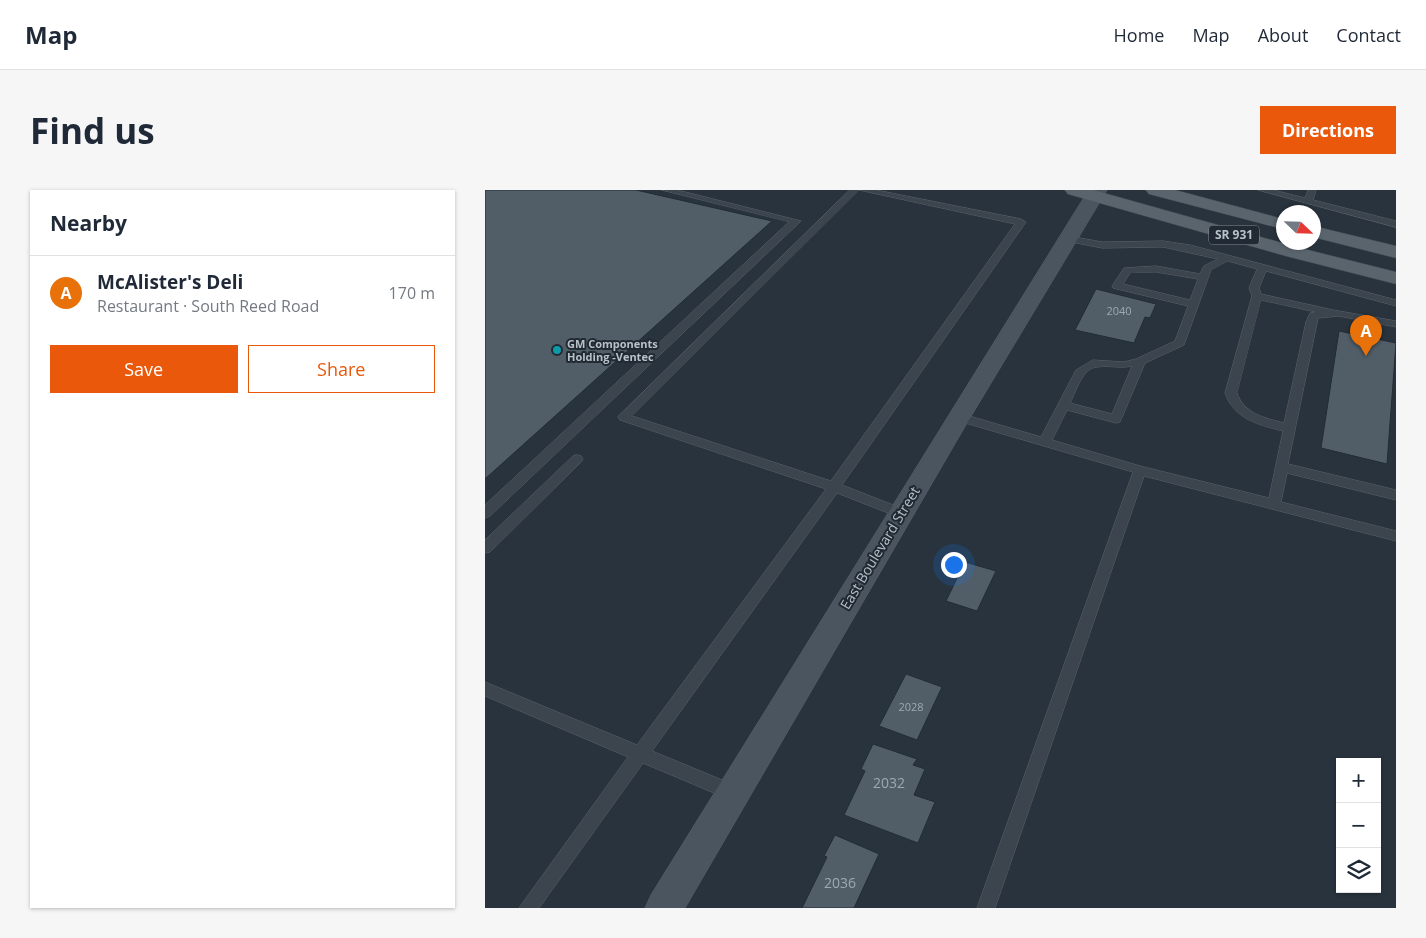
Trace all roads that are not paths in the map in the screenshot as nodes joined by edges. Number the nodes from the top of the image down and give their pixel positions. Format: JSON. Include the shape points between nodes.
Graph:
{"nodes":[{"id":1,"x":666,"y":190,"type":"edge"},
{"id":2,"x":855,"y":190,"type":"edge"},
{"id":3,"x":863,"y":190,"type":"edge"},
{"id":4,"x":1155,"y":190,"type":"edge"},
{"id":5,"x":1262,"y":190,"type":"edge"},
{"id":6,"x":1312,"y":190,"type":"edge"},
{"id":7,"x":1089,"y":192,"type":"edge"},
{"id":8,"x":1308,"y":201,"type":"junction"},
{"id":9,"x":1276,"y":222,"type":"edge"},
{"id":10,"x":1396,"y":224,"type":"edge"},
{"id":11,"x":1321,"y":233,"type":"edge"},
{"id":12,"x":1069,"y":239,"type":"junction"},
{"id":13,"x":1396,"y":252,"type":"edge"},
{"id":14,"x":1227,"y":258,"type":"junction"},
{"id":15,"x":1263,"y":268,"type":"junction"},
{"id":16,"x":1202,"y":278,"type":"junction"},
{"id":17,"x":1396,"y":278,"type":"edge"},
{"id":18,"x":1257,"y":296,"type":"junction"},
{"id":19,"x":1396,"y":303,"type":"edge"},
{"id":20,"x":1194,"y":304,"type":"junction"},
{"id":21,"x":1339,"y":313,"type":"junction"},
{"id":22,"x":1396,"y":324,"type":"edge"},
{"id":23,"x":1140,"y":361,"type":"junction"},
{"id":24,"x":1062,"y":405,"type":"junction"},
{"id":25,"x":959,"y":416,"type":"junction"},
{"id":26,"x":1289,"y":428,"type":"junction"},
{"id":27,"x":1045,"y":442,"type":"junction"},
{"id":28,"x":577,"y":459,"type":"dead end"},
{"id":29,"x":1282,"y":467,"type":"junction"},
{"id":30,"x":1140,"y":470,"type":"junction"},
{"id":31,"x":834,"y":487,"type":"junction"},
{"id":32,"x":1396,"y":495,"type":"edge"},
{"id":33,"x":1274,"y":504,"type":"junction"},
{"id":34,"x":485,"y":513,"type":"edge"},
{"id":35,"x":901,"y":513,"type":"junction"},
{"id":36,"x":1396,"y":536,"type":"edge"},
{"id":37,"x":485,"y":548,"type":"edge"},
{"id":38,"x":485,"y":690,"type":"edge"},
{"id":39,"x":639,"y":753,"type":"junction"},
{"id":40,"x":733,"y":793,"type":"junction"},
{"id":41,"x":527,"y":908,"type":"edge"},
{"id":42,"x":664,"y":908,"type":"edge"},
{"id":43,"x":986,"y":908,"type":"edge"}],
"edges":[{"from":1,"to":34,"type":"lane","via":[[796,222]]},
{"from":2,"to":31,"type":"lane","via":[[624,417]]},
{"from":3,"to":31,"type":"lane","via":[[1021,222]]},
{"from":4,"to":9,"type":"main road","number":"SR 931"},
{"from":5,"to":8,"type":"lane"},
{"from":6,"to":8,"type":"lane"},
{"from":7,"to":12,"type":"main road","name":"East Boulevard Street"},
{"from":7,"to":17,"type":"main road","number":"SR 931"},
{"from":8,"to":10,"type":"lane"},
{"from":11,"to":13,"type":"main road"},
{"from":12,"to":14,"type":"lane","via":[[1102,245],[1172,246]]},
{"from":12,"to":25,"type":"main road","name":"East Boulevard Street"},
{"from":14,"to":15,"type":"lane"},
{"from":14,"to":16,"type":"lane","via":[[1207,268]]},
{"from":15,"to":18,"type":"lane","via":[[1254,288]]},
{"from":15,"to":19,"type":"lane"},
{"from":16,"to":20,"type":"lane"},
{"from":16,"to":20,"type":"lane","via":[[1156,269],[1127,270],[1117,286]]},
{"from":18,"to":21,"type":"lane"},
{"from":18,"to":26,"type":"lane","via":[[1231,394],[1232,402],[1258,420]]},
{"from":20,"to":23,"type":"lane","via":[[1180,343]]},
{"from":21,"to":22,"type":"lane"},
{"from":21,"to":26,"type":"lane","via":[[1314,315]]},
{"from":23,"to":24,"type":"lane","via":[[1124,365],[1093,363],[1080,372]]},
{"from":23,"to":24,"type":"lane","via":[[1116,419]]},
{"from":24,"to":27,"type":"lane"},
{"from":25,"to":27,"type":"lane"},
{"from":25,"to":35,"type":"main road","name":"East Boulevard Street"},
{"from":26,"to":29,"type":"lane"},
{"from":27,"to":30,"type":"lane"},
{"from":28,"to":37,"type":"lane"},
{"from":29,"to":32,"type":"lane"},
{"from":29,"to":33,"type":"lane"},
{"from":30,"to":33,"type":"lane"},
{"from":30,"to":43,"type":"lane"},
{"from":31,"to":35,"type":"lane"},
{"from":31,"to":39,"type":"lane"},
{"from":33,"to":36,"type":"lane"},
{"from":35,"to":40,"type":"main road","name":"East Boulevard Street"},
{"from":38,"to":39,"type":"lane"},
{"from":39,"to":40,"type":"lane"},
{"from":39,"to":41,"type":"lane"},
{"from":40,"to":42,"type":"main road","name":"East Boulevard Street"}]}
